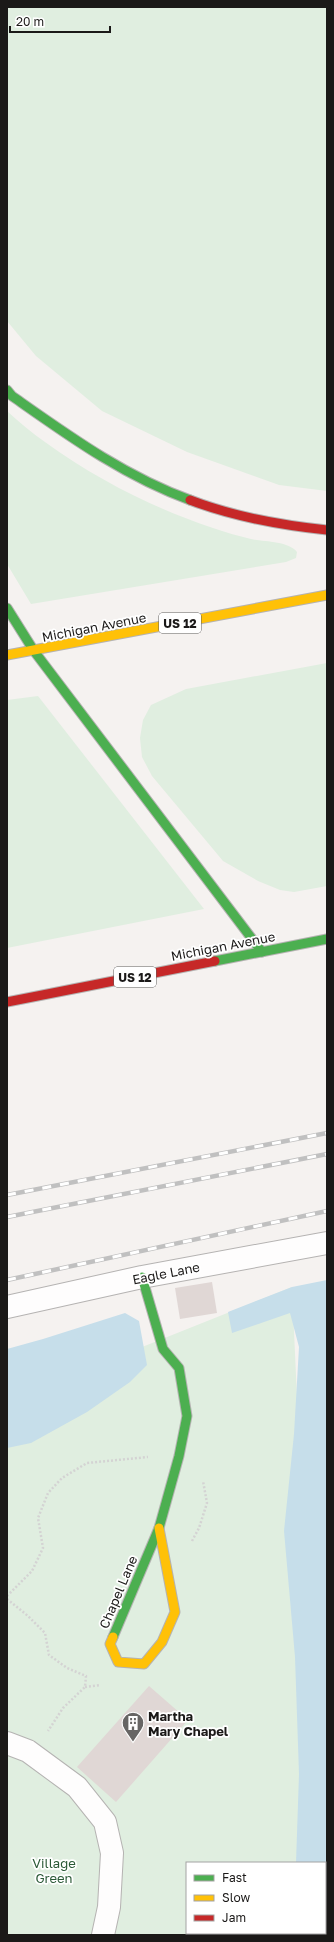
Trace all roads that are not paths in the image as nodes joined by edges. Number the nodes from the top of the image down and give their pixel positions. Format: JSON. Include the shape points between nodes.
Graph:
{"nodes":[{"id":1,"x":7,"y":390,"type":"edge"},
{"id":2,"x":327,"y":530,"type":"edge"},
{"id":3,"x":327,"y":595,"type":"edge"},
{"id":4,"x":7,"y":608,"type":"edge"},
{"id":5,"x":34,"y":651,"type":"junction"},
{"id":6,"x":7,"y":655,"type":"edge"},
{"id":7,"x":327,"y":940,"type":"edge"},
{"id":8,"x":262,"y":952,"type":"junction"},
{"id":9,"x":7,"y":1002,"type":"edge"},
{"id":10,"x":327,"y":1244,"type":"edge"},
{"id":11,"x":142,"y":1277,"type":"junction"},
{"id":12,"x":7,"y":1307,"type":"edge"},
{"id":13,"x":159,"y":1528,"type":"junction"},
{"id":14,"x":7,"y":1743,"type":"edge"},
{"id":15,"x":103,"y":1935,"type":"edge"}],
"edges":[{"from":1,"to":2,"type":"main road","via":[[78,443],[125,472],[161,489],[234,515],[294,527]]},
{"from":3,"to":5,"type":"main road","name":"Michigan Avenue","number":"US 12"},
{"from":4,"to":5,"type":"main road"},
{"from":5,"to":6,"type":"main road","name":"Michigan Avenue","number":"US 12"},
{"from":5,"to":8,"type":"main road"},
{"from":7,"to":8,"type":"main road","name":"Michigan Avenue","number":"US 12"},
{"from":8,"to":9,"type":"main road","name":"Michigan Avenue","number":"US 12"},
{"from":10,"to":11,"type":"street","name":"Eagle Lane"},
{"from":11,"to":12,"type":"street","name":"Eagle Lane"},
{"from":11,"to":13,"type":"main road","name":"Chapel Lane","via":[[163,1349],[179,1368],[187,1416],[180,1456]]},
{"from":13,"to":13,"type":"main road","name":"Chapel Lane","via":[[110,1644],[118,1662],[144,1664],[162,1642],[175,1612]]},
{"from":14,"to":15,"type":"street","via":[[28,1751],[77,1787],[105,1822],[112,1853],[109,1907]]}]}
